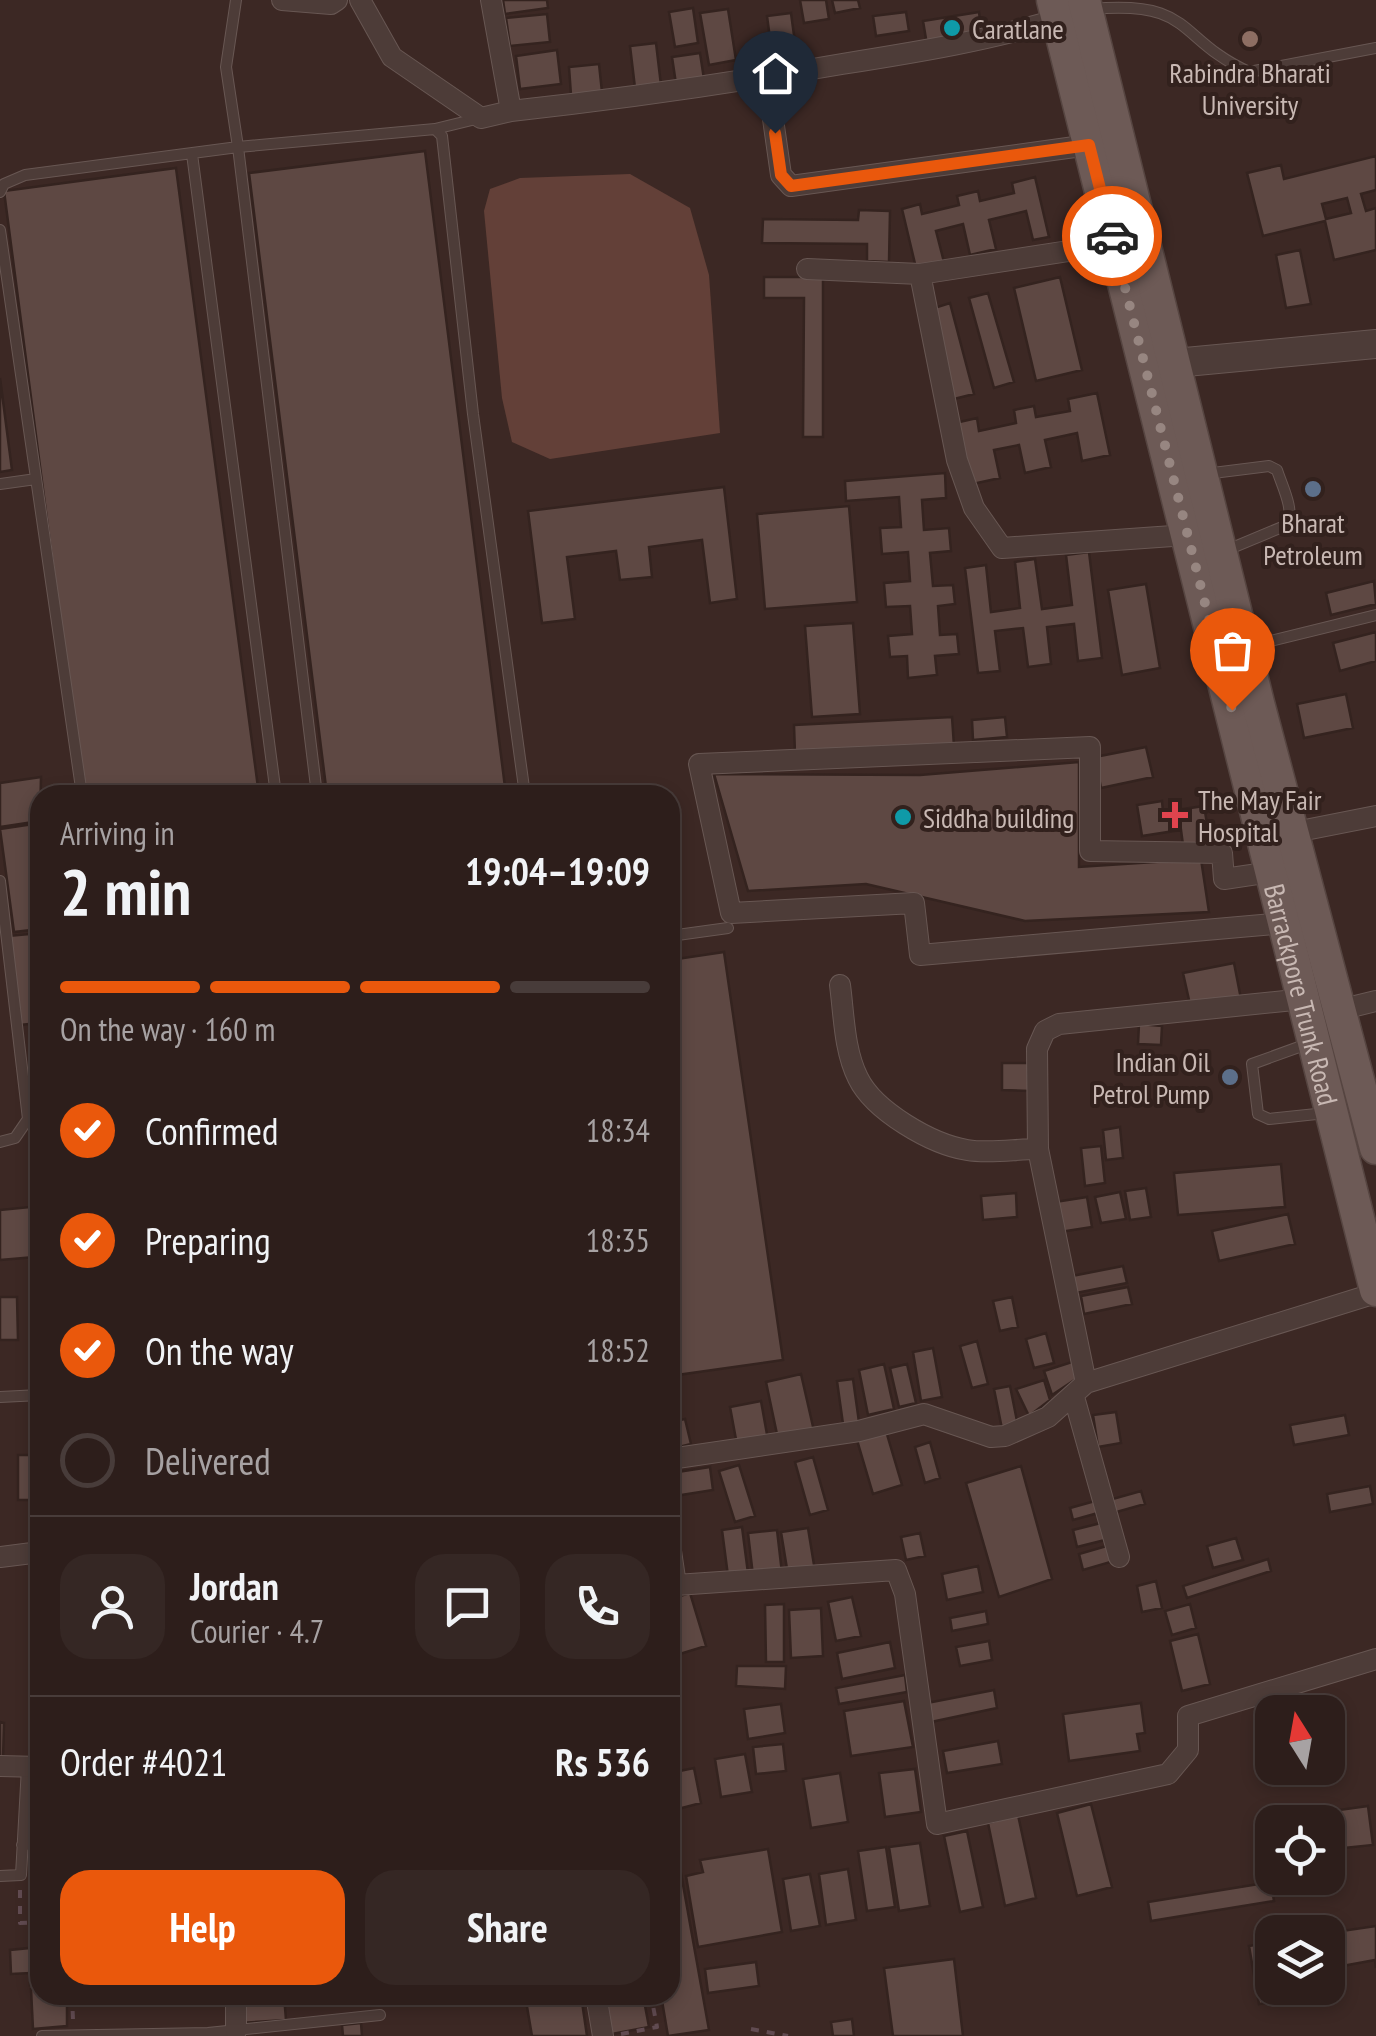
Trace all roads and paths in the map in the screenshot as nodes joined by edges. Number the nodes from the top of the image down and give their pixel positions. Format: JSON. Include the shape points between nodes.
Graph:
{"nodes":[{"id":1,"x":236,"y":0,"type":"edge"},
{"id":2,"x":282,"y":0,"type":"edge"},
{"id":3,"x":336,"y":0,"type":"edge"},
{"id":4,"x":360,"y":0,"type":"edge"},
{"id":5,"x":491,"y":0,"type":"edge"},
{"id":6,"x":1070,"y":7,"type":"edge"},
{"id":7,"x":1376,"y":48,"type":"edge"},
{"id":8,"x":770,"y":98,"type":"dead end"},
{"id":9,"x":511,"y":112,"type":"junction"},
{"id":10,"x":481,"y":118,"type":"junction"},
{"id":11,"x":435,"y":129,"type":"junction"},
{"id":12,"x":1089,"y":145,"type":"junction"},
{"id":13,"x":238,"y":147,"type":"junction"},
{"id":14,"x":192,"y":154,"type":"junction"},
{"id":15,"x":0,"y":192,"type":"edge"},
{"id":16,"x":0,"y":230,"type":"edge"},
{"id":17,"x":1114,"y":244,"type":"junction"},
{"id":18,"x":807,"y":269,"type":"dead end"},
{"id":19,"x":920,"y":274,"type":"junction"},
{"id":20,"x":13,"y":318,"type":"junction"},
{"id":21,"x":0,"y":320,"type":"edge"},
{"id":22,"x":1376,"y":344,"type":"edge"},
{"id":23,"x":1174,"y":363,"type":"junction"},
{"id":24,"x":1188,"y":474,"type":"junction"},
{"id":25,"x":36,"y":479,"type":"junction"},
{"id":26,"x":0,"y":484,"type":"edge"},
{"id":27,"x":1187,"y":535,"type":"junction"},
{"id":28,"x":1221,"y":553,"type":"junction"},
{"id":29,"x":1376,"y":615,"type":"edge"},
{"id":30,"x":1244,"y":648,"type":"junction"},
{"id":31,"x":81,"y":785,"type":"edge"},
{"id":32,"x":275,"y":785,"type":"edge"},
{"id":33,"x":317,"y":785,"type":"edge"},
{"id":34,"x":524,"y":785,"type":"edge"},
{"id":35,"x":1376,"y":816,"type":"edge"},
{"id":36,"x":1295,"y":832,"type":"junction"},
{"id":37,"x":1271,"y":865,"type":"junction"},
{"id":38,"x":0,"y":881,"type":"edge"},
{"id":39,"x":1285,"y":923,"type":"junction"},
{"id":40,"x":728,"y":928,"type":"dead end"},
{"id":41,"x":680,"y":935,"type":"edge"},
{"id":42,"x":840,"y":985,"type":"dead end"},
{"id":43,"x":1304,"y":999,"type":"junction"},
{"id":44,"x":1376,"y":1001,"type":"edge"},
{"id":45,"x":1339,"y":1010,"type":"junction"},
{"id":46,"x":1314,"y":1041,"type":"junction"},
{"id":47,"x":1332,"y":1113,"type":"junction"},
{"id":48,"x":1374,"y":1134,"type":"edge"},
{"id":49,"x":0,"y":1142,"type":"edge"},
{"id":50,"x":1038,"y":1149,"type":"junction"},
{"id":51,"x":1376,"y":1291,"type":"edge"},
{"id":52,"x":1080,"y":1390,"type":"junction"},
{"id":53,"x":30,"y":1396,"type":"edge"},
{"id":54,"x":0,"y":1397,"type":"edge"},
{"id":55,"x":680,"y":1457,"type":"edge"},
{"id":56,"x":30,"y":1553,"type":"edge"},
{"id":57,"x":0,"y":1557,"type":"edge"},
{"id":58,"x":1119,"y":1557,"type":"dead end"},
{"id":59,"x":680,"y":1585,"type":"edge"},
{"id":60,"x":1376,"y":1659,"type":"edge"},
{"id":61,"x":0,"y":1766,"type":"edge"},
{"id":62,"x":30,"y":1767,"type":"edge"},
{"id":63,"x":30,"y":1788,"type":"edge"},
{"id":64,"x":22,"y":1844,"type":"junction"},
{"id":65,"x":30,"y":1844,"type":"edge"},
{"id":66,"x":20,"y":1875,"type":"junction"},
{"id":67,"x":0,"y":1876,"type":"edge"},
{"id":68,"x":30,"y":1922,"type":"edge"},
{"id":69,"x":73,"y":2005,"type":"edge"},
{"id":70,"x":236,"y":2005,"type":"edge"},
{"id":71,"x":598,"y":2005,"type":"edge"},
{"id":72,"x":654,"y":2005,"type":"edge"},
{"id":73,"x":380,"y":2015,"type":"dead end"},
{"id":74,"x":750,"y":2029,"type":"dead end"},
{"id":75,"x":236,"y":2031,"type":"junction"},
{"id":76,"x":286,"y":2031,"type":"edge"},
{"id":77,"x":74,"y":2034,"type":"edge"},
{"id":78,"x":42,"y":2036,"type":"edge"},
{"id":79,"x":603,"y":2036,"type":"edge"},
{"id":80,"x":612,"y":2036,"type":"edge"},
{"id":81,"x":788,"y":2036,"type":"edge"}],
"edges":[{"from":1,"to":13,"type":"lane","via":[[226,67]]},
{"from":2,"to":3,"type":"street"},
{"from":4,"to":10,"type":"street","via":[[392,57]]},
{"from":5,"to":9,"type":"street"},
{"from":6,"to":7,"type":"lane","via":[[1153,4],[1249,72]]},
{"from":6,"to":9,"type":"street","via":[[1002,37]]},
{"from":6,"to":12,"type":"main road","name":"Barrackpore Trunk Road"},
{"from":6,"to":23,"type":"main road","name":"Barrackpore Trunk Road"},
{"from":8,"to":12,"type":"street","via":[[781,175],[791,186]]},
{"from":9,"to":10,"type":"street"},
{"from":10,"to":11,"type":"lane"},
{"from":11,"to":13,"type":"lane"},
{"from":11,"to":34,"type":"lane","via":[[442,136]]},
{"from":12,"to":17,"type":"main road","name":"Barrackpore Trunk Road"},
{"from":13,"to":14,"type":"lane"},
{"from":13,"to":33,"type":"lane"},
{"from":14,"to":15,"type":"lane","via":[[25,175]]},
{"from":14,"to":32,"type":"lane"},
{"from":16,"to":20,"type":"lane"},
{"from":17,"to":19,"type":"street"},
{"from":17,"to":24,"type":"main road","name":"Barrackpore Trunk Road"},
{"from":18,"to":19,"type":"street"},
{"from":19,"to":27,"type":"street","via":[[957,460],[974,508],[1002,548]]},
{"from":20,"to":21,"type":"lane"},
{"from":20,"to":25,"type":"lane"},
{"from":22,"to":23,"type":"street"},
{"from":23,"to":24,"type":"main road","name":"Barrackpore Trunk Road"},
{"from":24,"to":27,"type":"main road","name":"Barrackpore Trunk Road"},
{"from":24,"to":28,"type":"main road","name":"Barrackpore Trunk Road"},
{"from":24,"to":28,"type":"lane","via":[[1274,468],[1291,516],[1284,528]]},
{"from":25,"to":26,"type":"lane"},
{"from":25,"to":31,"type":"lane"},
{"from":27,"to":37,"type":"main road","name":"Barrackpore Trunk Road"},
{"from":28,"to":30,"type":"main road","name":"Barrackpore Trunk Road"},
{"from":29,"to":30,"type":"lane"},
{"from":30,"to":36,"type":"main road","name":"Barrackpore Trunk Road"},
{"from":35,"to":36,"type":"street"},
{"from":36,"to":37,"type":"street"},
{"from":36,"to":45,"type":"main road","name":"Barrackpore Trunk Road"},
{"from":37,"to":39,"type":"main road","name":"Barrackpore Trunk Road"},
{"from":37,"to":39,"type":"street","via":[[1224,879],[1222,852],[1090,851],[1090,747],[698,764],[730,913],[914,903],[920,956]]},
{"from":38,"to":49,"type":"lane","via":[[28,1119],[15,1138]]},
{"from":39,"to":43,"type":"main road","name":"Barrackpore Trunk Road"},
{"from":40,"to":41,"type":"lane"},
{"from":42,"to":50,"type":"street","via":[[858,1080],[887,1109],[946,1145]]},
{"from":43,"to":46,"type":"main road","name":"Barrackpore Trunk Road"},
{"from":43,"to":50,"type":"street","via":[[1059,1024],[1045,1031],[1037,1050]]},
{"from":44,"to":45,"type":"street"},
{"from":45,"to":48,"type":"main road","name":"Barrackpore Trunk Road"},
{"from":46,"to":47,"type":"main road","name":"Barrackpore Trunk Road"},
{"from":46,"to":47,"type":"lane","via":[[1252,1064],[1258,1114],[1269,1119]]},
{"from":47,"to":51,"type":"main road","name":"Barrackpore Trunk Road"},
{"from":50,"to":52,"type":"street"},
{"from":51,"to":52,"type":"street"},
{"from":52,"to":55,"type":"street","via":[[1048,1417],[1005,1436],[924,1414]]},
{"from":52,"to":58,"type":"street"},
{"from":53,"to":54,"type":"lane"},
{"from":56,"to":57,"type":"street"},
{"from":59,"to":60,"type":"street","via":[[896,1570],[905,1594],[937,1824],[1168,1774],[1188,1750],[1188,1716]]},
{"from":61,"to":62,"type":"street"},
{"from":63,"to":64,"type":"lane"},
{"from":64,"to":65,"type":"lane"},
{"from":64,"to":66,"type":"lane"},
{"from":66,"to":67,"type":"lane"},
{"from":66,"to":68,"type":"path","via":[[20,1923]]},
{"from":69,"to":77,"type":"path"},
{"from":70,"to":75,"type":"street"},
{"from":71,"to":79,"type":"street"},
{"from":72,"to":80,"type":"path","via":[[658,2027]]},
{"from":73,"to":76,"type":"lane"},
{"from":74,"to":81,"type":"path"},
{"from":75,"to":76,"type":"lane"},
{"from":75,"to":77,"type":"lane"},
{"from":77,"to":78,"type":"lane"}]}
